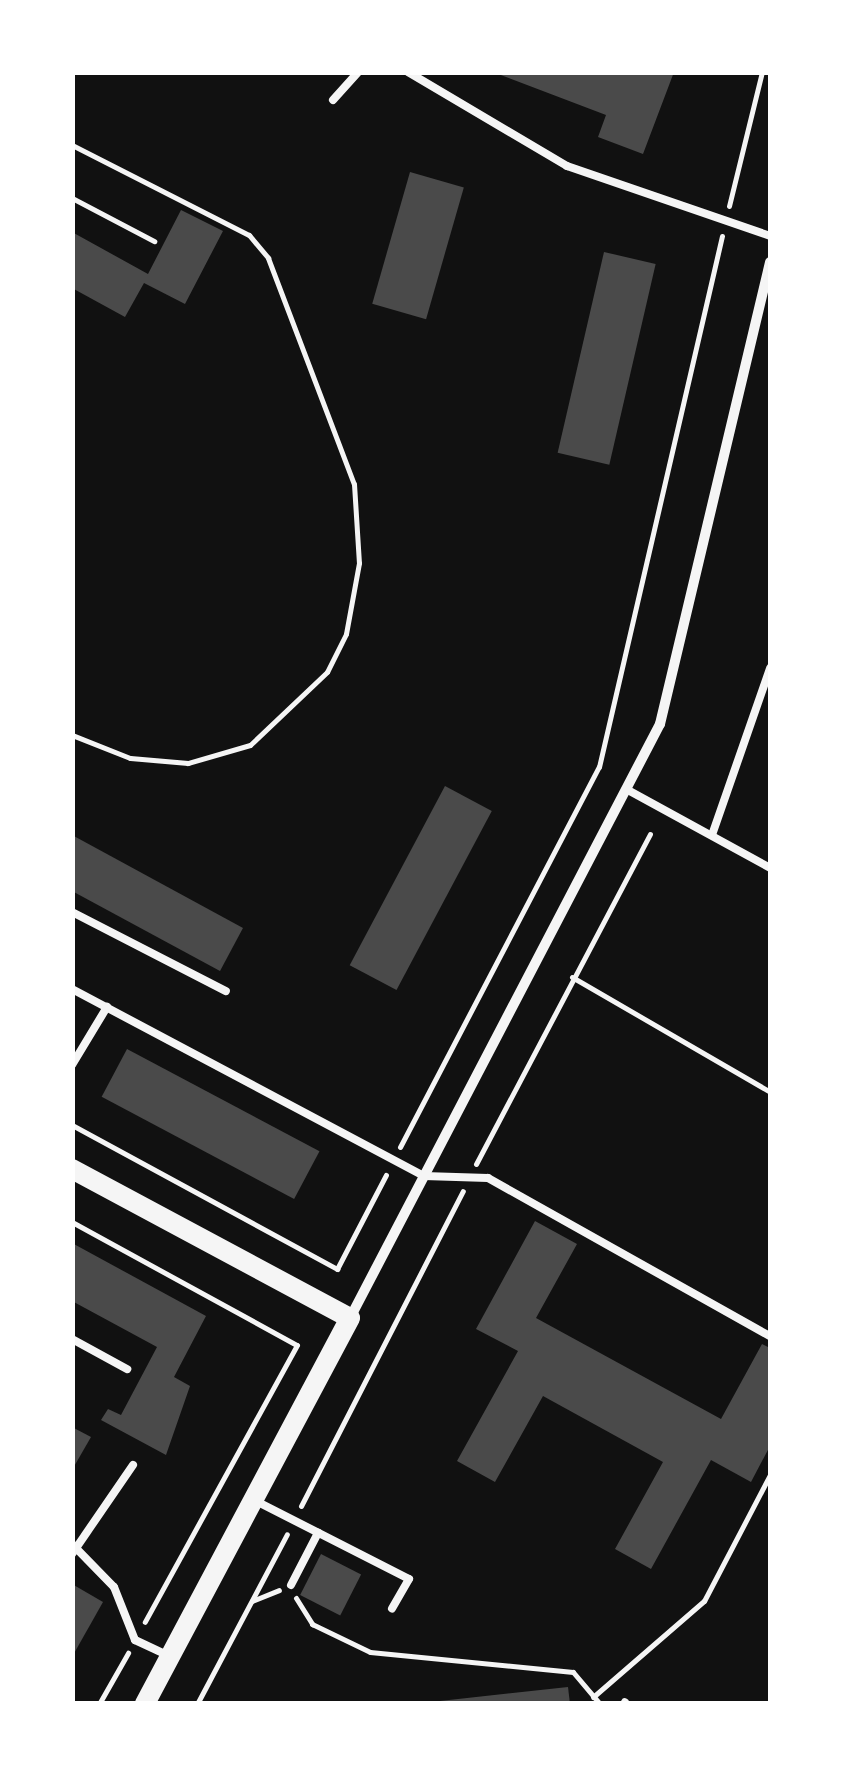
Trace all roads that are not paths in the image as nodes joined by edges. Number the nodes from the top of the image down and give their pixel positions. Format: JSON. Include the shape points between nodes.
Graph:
{"nodes":[{"id":1,"x":358,"y":72,"type":"edge"},
{"id":2,"x":408,"y":72,"type":"edge"},
{"id":3,"x":333,"y":100,"type":"dead end"},
{"id":4,"x":770,"y":236,"type":"edge"},
{"id":5,"x":770,"y":262,"type":"edge"},
{"id":6,"x":770,"y":668,"type":"edge"},
{"id":7,"x":626,"y":789,"type":"junction"},
{"id":8,"x":712,"y":835,"type":"junction"},
{"id":9,"x":770,"y":868,"type":"edge"},
{"id":10,"x":72,"y":912,"type":"edge"},
{"id":11,"x":72,"y":988,"type":"edge"},
{"id":12,"x":226,"y":991,"type":"dead end"},
{"id":13,"x":107,"y":1007,"type":"junction"},
{"id":14,"x":72,"y":1065,"type":"edge"},
{"id":15,"x":72,"y":1169,"type":"edge"},
{"id":16,"x":424,"y":1176,"type":"junction"},
{"id":17,"x":350,"y":1318,"type":"junction"},
{"id":18,"x":770,"y":1336,"type":"edge"},
{"id":19,"x":72,"y":1339,"type":"edge"},
{"id":20,"x":127,"y":1370,"type":"dead end"},
{"id":21,"x":133,"y":1465,"type":"dead end"},
{"id":22,"x":254,"y":1500,"type":"junction"},
{"id":23,"x":318,"y":1533,"type":"junction"},
{"id":24,"x":72,"y":1544,"type":"edge"},
{"id":25,"x":82,"y":1549,"type":"junction"},
{"id":26,"x":72,"y":1554,"type":"edge"},
{"id":27,"x":291,"y":1586,"type":"road end"},
{"id":28,"x":392,"y":1608,"type":"dead end"},
{"id":29,"x":170,"y":1656,"type":"junction"},
{"id":30,"x":145,"y":1704,"type":"edge"}],
"edges":[{"from":1,"to":3,"type":"lane"},
{"from":2,"to":4,"type":"lane","via":[[567,166]]},
{"from":5,"to":7,"type":"street","via":[[660,724]]},
{"from":6,"to":8,"type":"lane"},
{"from":7,"to":8,"type":"lane"},
{"from":7,"to":16,"type":"street"},
{"from":8,"to":9,"type":"lane"},
{"from":10,"to":12,"type":"lane"},
{"from":11,"to":13,"type":"lane"},
{"from":13,"to":14,"type":"lane"},
{"from":13,"to":16,"type":"lane"},
{"from":15,"to":17,"type":"main road"},
{"from":16,"to":17,"type":"street"},
{"from":16,"to":18,"type":"lane","via":[[488,1178]]},
{"from":17,"to":22,"type":"main road"},
{"from":19,"to":20,"type":"lane"},
{"from":21,"to":25,"type":"lane"},
{"from":22,"to":23,"type":"lane"},
{"from":22,"to":29,"type":"main road"},
{"from":23,"to":27,"type":"lane"},
{"from":23,"to":28,"type":"lane","via":[[409,1579]]},
{"from":24,"to":25,"type":"lane"},
{"from":25,"to":26,"type":"lane"},
{"from":25,"to":29,"type":"lane","via":[[114,1587],[135,1640]]},
{"from":29,"to":30,"type":"main road"}]}
